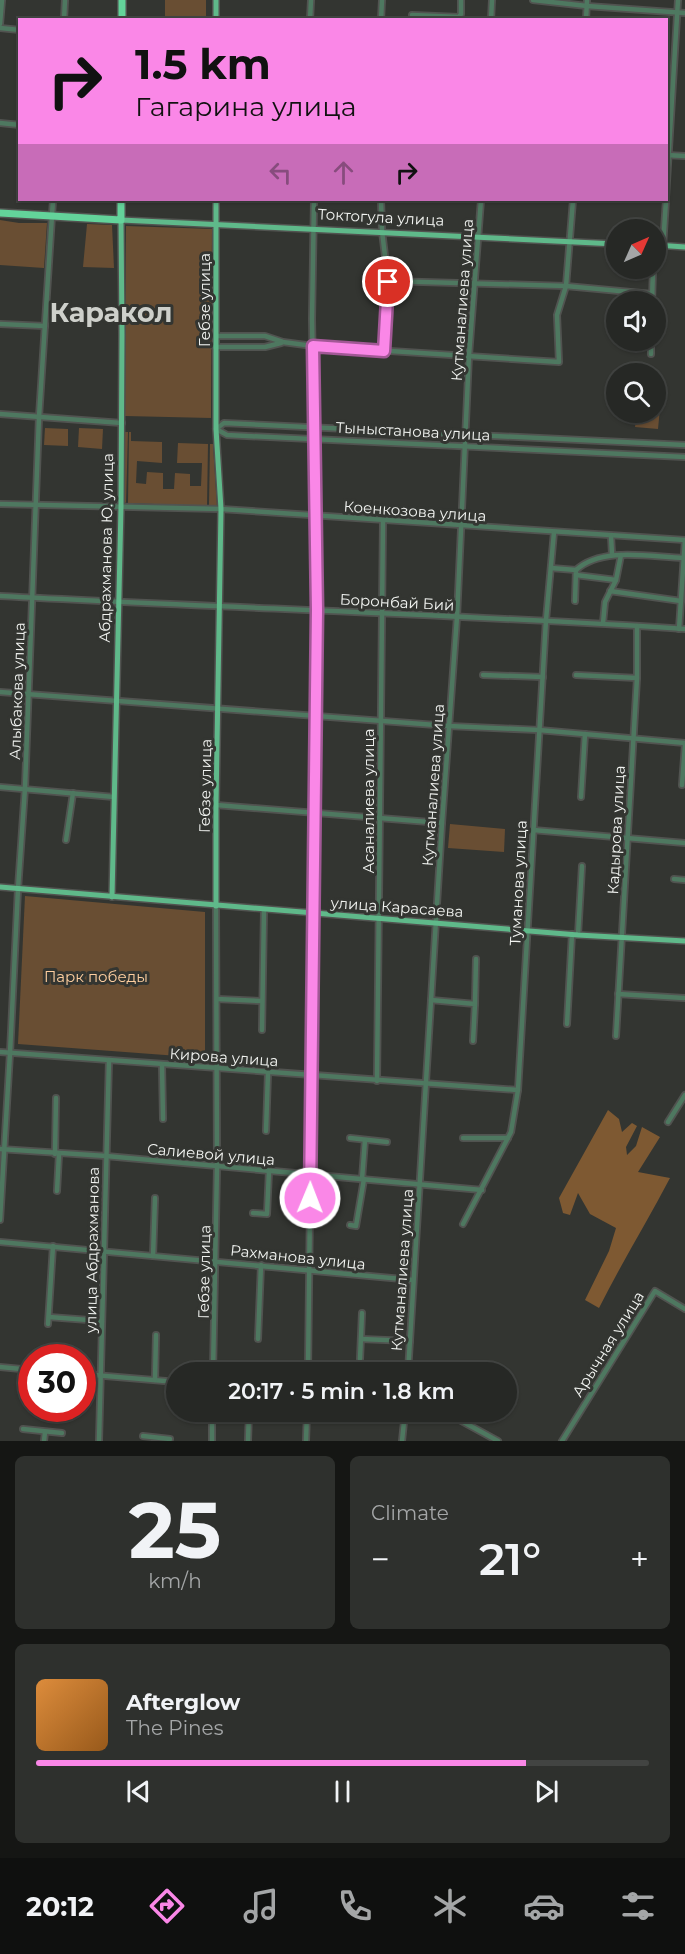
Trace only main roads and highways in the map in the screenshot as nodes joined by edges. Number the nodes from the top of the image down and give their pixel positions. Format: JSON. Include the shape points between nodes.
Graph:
{"nodes":[{"id":1,"x":122,"y":0,"type":"edge"},
{"id":2,"x":216,"y":0,"type":"edge"},
{"id":3,"x":122,"y":18,"type":"edge"},
{"id":4,"x":216,"y":18,"type":"edge"},
{"id":5,"x":121,"y":201,"type":"edge"},
{"id":6,"x":216,"y":201,"type":"edge"},
{"id":7,"x":0,"y":213,"type":"edge"},
{"id":8,"x":121,"y":219,"type":"junction"},
{"id":9,"x":215,"y":224,"type":"junction"},
{"id":10,"x":606,"y":243,"type":"edge"},
{"id":11,"x":666,"y":246,"type":"edge"},
{"id":12,"x":685,"y":247,"type":"edge"},
{"id":13,"x":0,"y":887,"type":"edge"},
{"id":14,"x":112,"y":897,"type":"junction"},
{"id":15,"x":216,"y":906,"type":"junction"},
{"id":16,"x":685,"y":941,"type":"edge"}],
"edges":[{"from":1,"to":3,"type":"highway"},
{"from":2,"to":4,"type":"main road"},
{"from":5,"to":8,"type":"highway","name":"Абдрахманова Ю. улица"},
{"from":6,"to":9,"type":"main road","name":"Гебзе улица"},
{"from":7,"to":8,"type":"highway","name":"Токтогула улица"},
{"from":8,"to":9,"type":"main road","name":"Токтогула улица"},
{"from":8,"to":14,"type":"main road","name":"Абдрахманова Ю. улица","via":[[121,507]]},
{"from":9,"to":10,"type":"main road","name":"Токтогула улица"},
{"from":9,"to":15,"type":"main road","name":"Гебзе улица","via":[[216,429],[221,509]]},
{"from":11,"to":12,"type":"main road"},
{"from":13,"to":14,"type":"main road","name":"улица Карасаева"},
{"from":14,"to":15,"type":"main road","name":"улица Карасаева"},
{"from":15,"to":16,"type":"main road","name":"улица Карасаева"}]}
